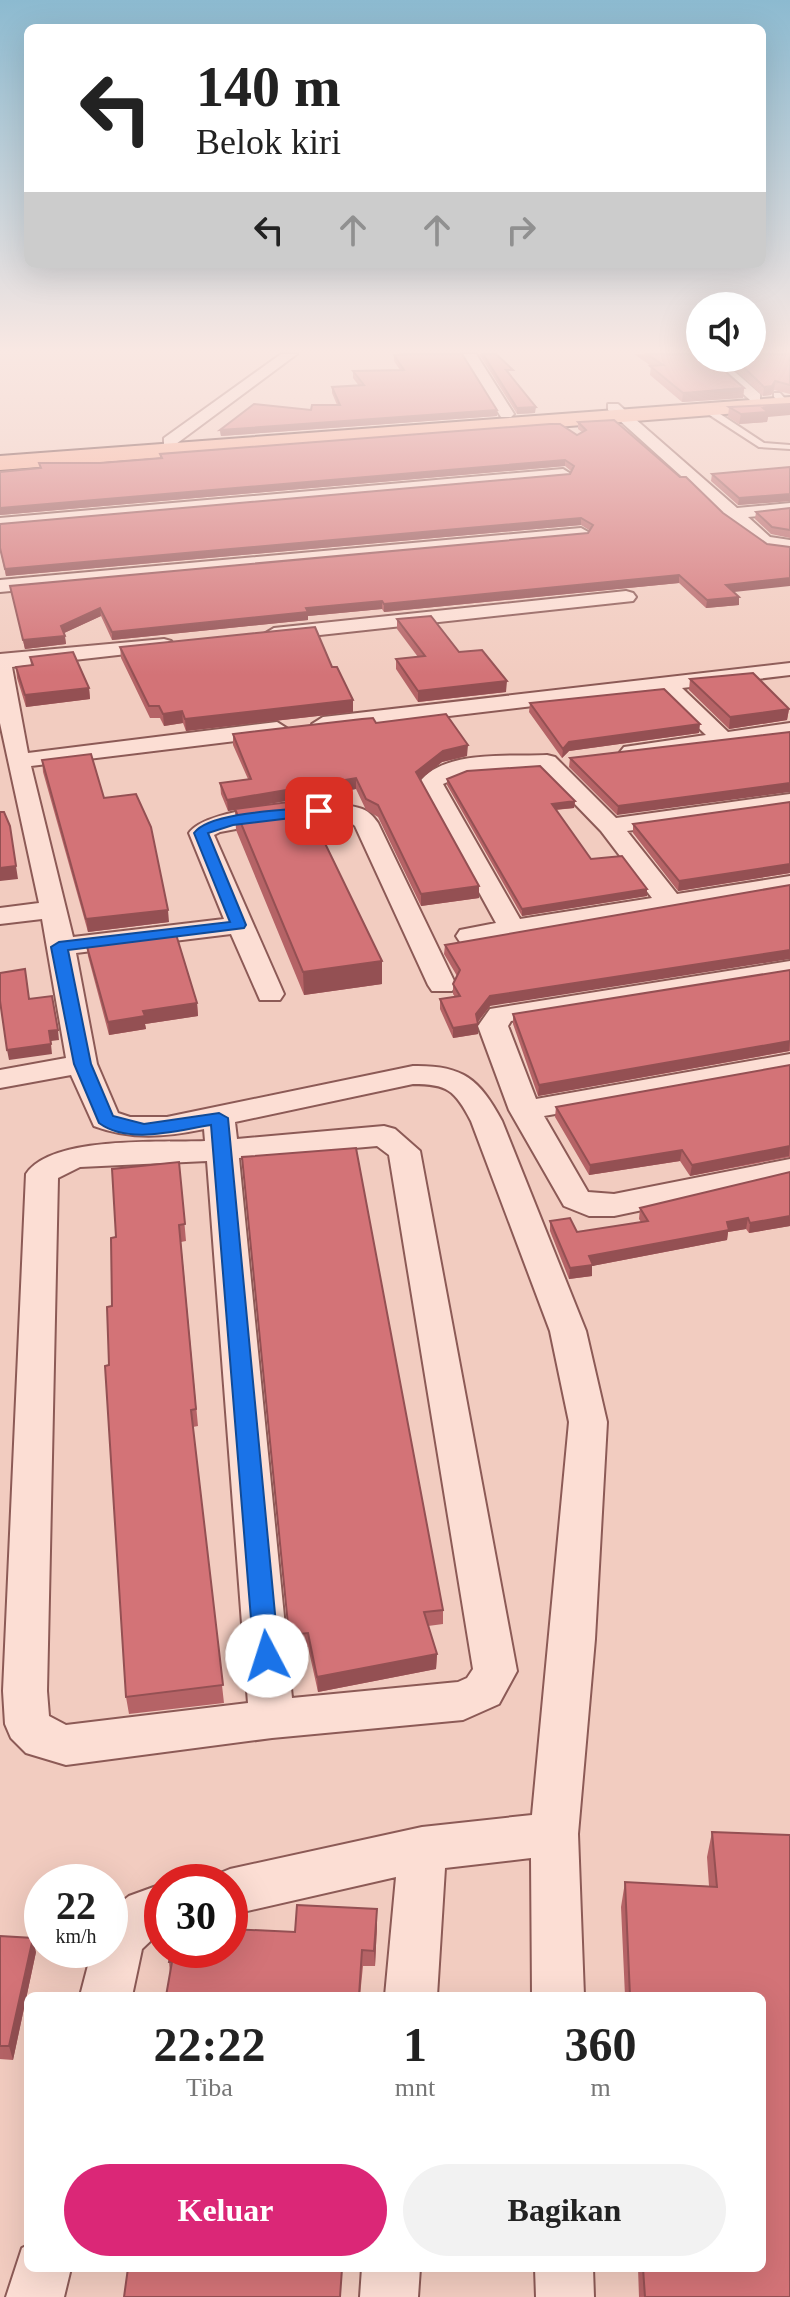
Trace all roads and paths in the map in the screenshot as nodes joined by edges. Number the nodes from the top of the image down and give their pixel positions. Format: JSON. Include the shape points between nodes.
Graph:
{"nodes":[{"id":1,"x":677,"y":461,"type":"edge"},
{"id":2,"x":689,"y":461,"type":"edge"},
{"id":3,"x":563,"y":474,"type":"edge"},
{"id":4,"x":790,"y":508,"type":"edge"},
{"id":5,"x":750,"y":512,"type":"junction"},
{"id":6,"x":729,"y":514,"type":"junction"},
{"id":7,"x":0,"y":523,"type":"edge"},
{"id":8,"x":581,"y":533,"type":"edge"},
{"id":9,"x":786,"y":551,"type":"edge"},
{"id":10,"x":0,"y":586,"type":"edge"},
{"id":11,"x":626,"y":597,"type":"dead end"},
{"id":12,"x":251,"y":637,"type":"edge"},
{"id":13,"x":189,"y":643,"type":"edge"},
{"id":14,"x":0,"y":661,"type":"edge"},
{"id":15,"x":790,"y":669,"type":"edge"},
{"id":16,"x":665,"y":684,"type":"junction"},
{"id":17,"x":790,"y":730,"type":"edge"},
{"id":18,"x":723,"y":739,"type":"junction"},
{"id":19,"x":606,"y":755,"type":"edge"},
{"id":20,"x":18,"y":761,"type":"junction"},
{"id":21,"x":790,"y":801,"type":"edge"},
{"id":22,"x":610,"y":826,"type":"junction"},
{"id":23,"x":790,"y":884,"type":"edge"},
{"id":24,"x":670,"y":903,"type":"junction"},
{"id":25,"x":54,"y":909,"type":"junction"},
{"id":26,"x":0,"y":916,"type":"edge"},
{"id":27,"x":239,"y":925,"type":"junction"},
{"id":28,"x":513,"y":928,"type":"junction"},
{"id":29,"x":470,"y":936,"type":"dead end"},
{"id":30,"x":59,"y":947,"type":"junction"},
{"id":31,"x":790,"y":969,"type":"edge"},
{"id":32,"x":442,"y":985,"type":"dead end"},
{"id":33,"x":270,"y":994,"type":"dead end"},
{"id":34,"x":790,"y":1063,"type":"edge"},
{"id":35,"x":82,"y":1064,"type":"junction"},
{"id":36,"x":0,"y":1079,"type":"edge"},
{"id":37,"x":525,"y":1110,"type":"junction"},
{"id":38,"x":220,"y":1134,"type":"junction"},
{"id":39,"x":790,"y":1169,"type":"edge"},
{"id":40,"x":272,"y":1719,"type":"junction"},
{"id":41,"x":554,"y":1834,"type":"junction"},
{"id":42,"x":422,"y":1849,"type":"junction"},
{"id":43,"x":248,"y":1888,"type":"edge"},
{"id":44,"x":144,"y":1910,"type":"edge"},
{"id":45,"x":107,"y":1992,"type":"edge"},
{"id":46,"x":411,"y":1992,"type":"edge"},
{"id":47,"x":558,"y":1992,"type":"edge"},
{"id":48,"x":41,"y":2272,"type":"edge"},
{"id":49,"x":391,"y":2272,"type":"edge"},
{"id":50,"x":564,"y":2272,"type":"edge"},
{"id":51,"x":35,"y":2297,"type":"edge"},
{"id":52,"x":389,"y":2297,"type":"edge"},
{"id":53,"x":565,"y":2297,"type":"edge"}],
"edges":[{"from":1,"to":6,"type":"street"},
{"from":2,"to":5,"type":"street"},
{"from":3,"to":7,"type":"street"},
{"from":4,"to":5,"type":"street"},
{"from":5,"to":6,"type":"street"},
{"from":5,"to":9,"type":"street"},
{"from":6,"to":9,"type":"street"},
{"from":8,"to":10,"type":"street"},
{"from":11,"to":12,"type":"street"},
{"from":13,"to":14,"type":"street"},
{"from":14,"to":20,"type":"street"},
{"from":15,"to":16,"type":"street"},
{"from":16,"to":18,"type":"street"},
{"from":16,"to":20,"type":"street"},
{"from":17,"to":18,"type":"street"},
{"from":18,"to":19,"type":"street"},
{"from":20,"to":25,"type":"street"},
{"from":21,"to":22,"type":"street"},
{"from":22,"to":24,"type":"street"},
{"from":22,"to":28,"type":"street","via":[[547,762],[435,775],[431,783],[445,815]]},
{"from":23,"to":24,"type":"street"},
{"from":24,"to":28,"type":"street"},
{"from":25,"to":26,"type":"street"},
{"from":25,"to":30,"type":"street"},
{"from":27,"to":30,"type":"street"},
{"from":27,"to":32,"type":"street","via":[[201,833],[205,828],[293,813],[359,815]]},
{"from":27,"to":33,"type":"street"},
{"from":28,"to":29,"type":"street"},
{"from":30,"to":35,"type":"street"},
{"from":31,"to":37,"type":"street","via":[[500,1015],[493,1026]]},
{"from":34,"to":37,"type":"street"},
{"from":35,"to":36,"type":"street"},
{"from":35,"to":38,"type":"street","via":[[105,1119],[113,1124]]},
{"from":37,"to":39,"type":"street","via":[[576,1199],[589,1205],[614,1205]]},
{"from":38,"to":40,"type":"street"},
{"from":38,"to":40,"type":"street","via":[[384,1136],[404,1151],[495,1671],[483,1691],[463,1701]]},
{"from":38,"to":40,"type":"street","via":[[79,1157],[42,1174],[27,1724],[42,1739],[66,1745]]},
{"from":38,"to":41,"type":"street","via":[[413,1075],[444,1075],[461,1084],[484,1117],[565,1324],[584,1386],[588,1422]]},
{"from":41,"to":42,"type":"street"},
{"from":41,"to":47,"type":"street"},
{"from":42,"to":43,"type":"street"},
{"from":42,"to":46,"type":"street"},
{"from":44,"to":45,"type":"street","via":[[123,1931]]},
{"from":48,"to":51,"type":"street"},
{"from":49,"to":52,"type":"street"},
{"from":50,"to":53,"type":"street"}]}
